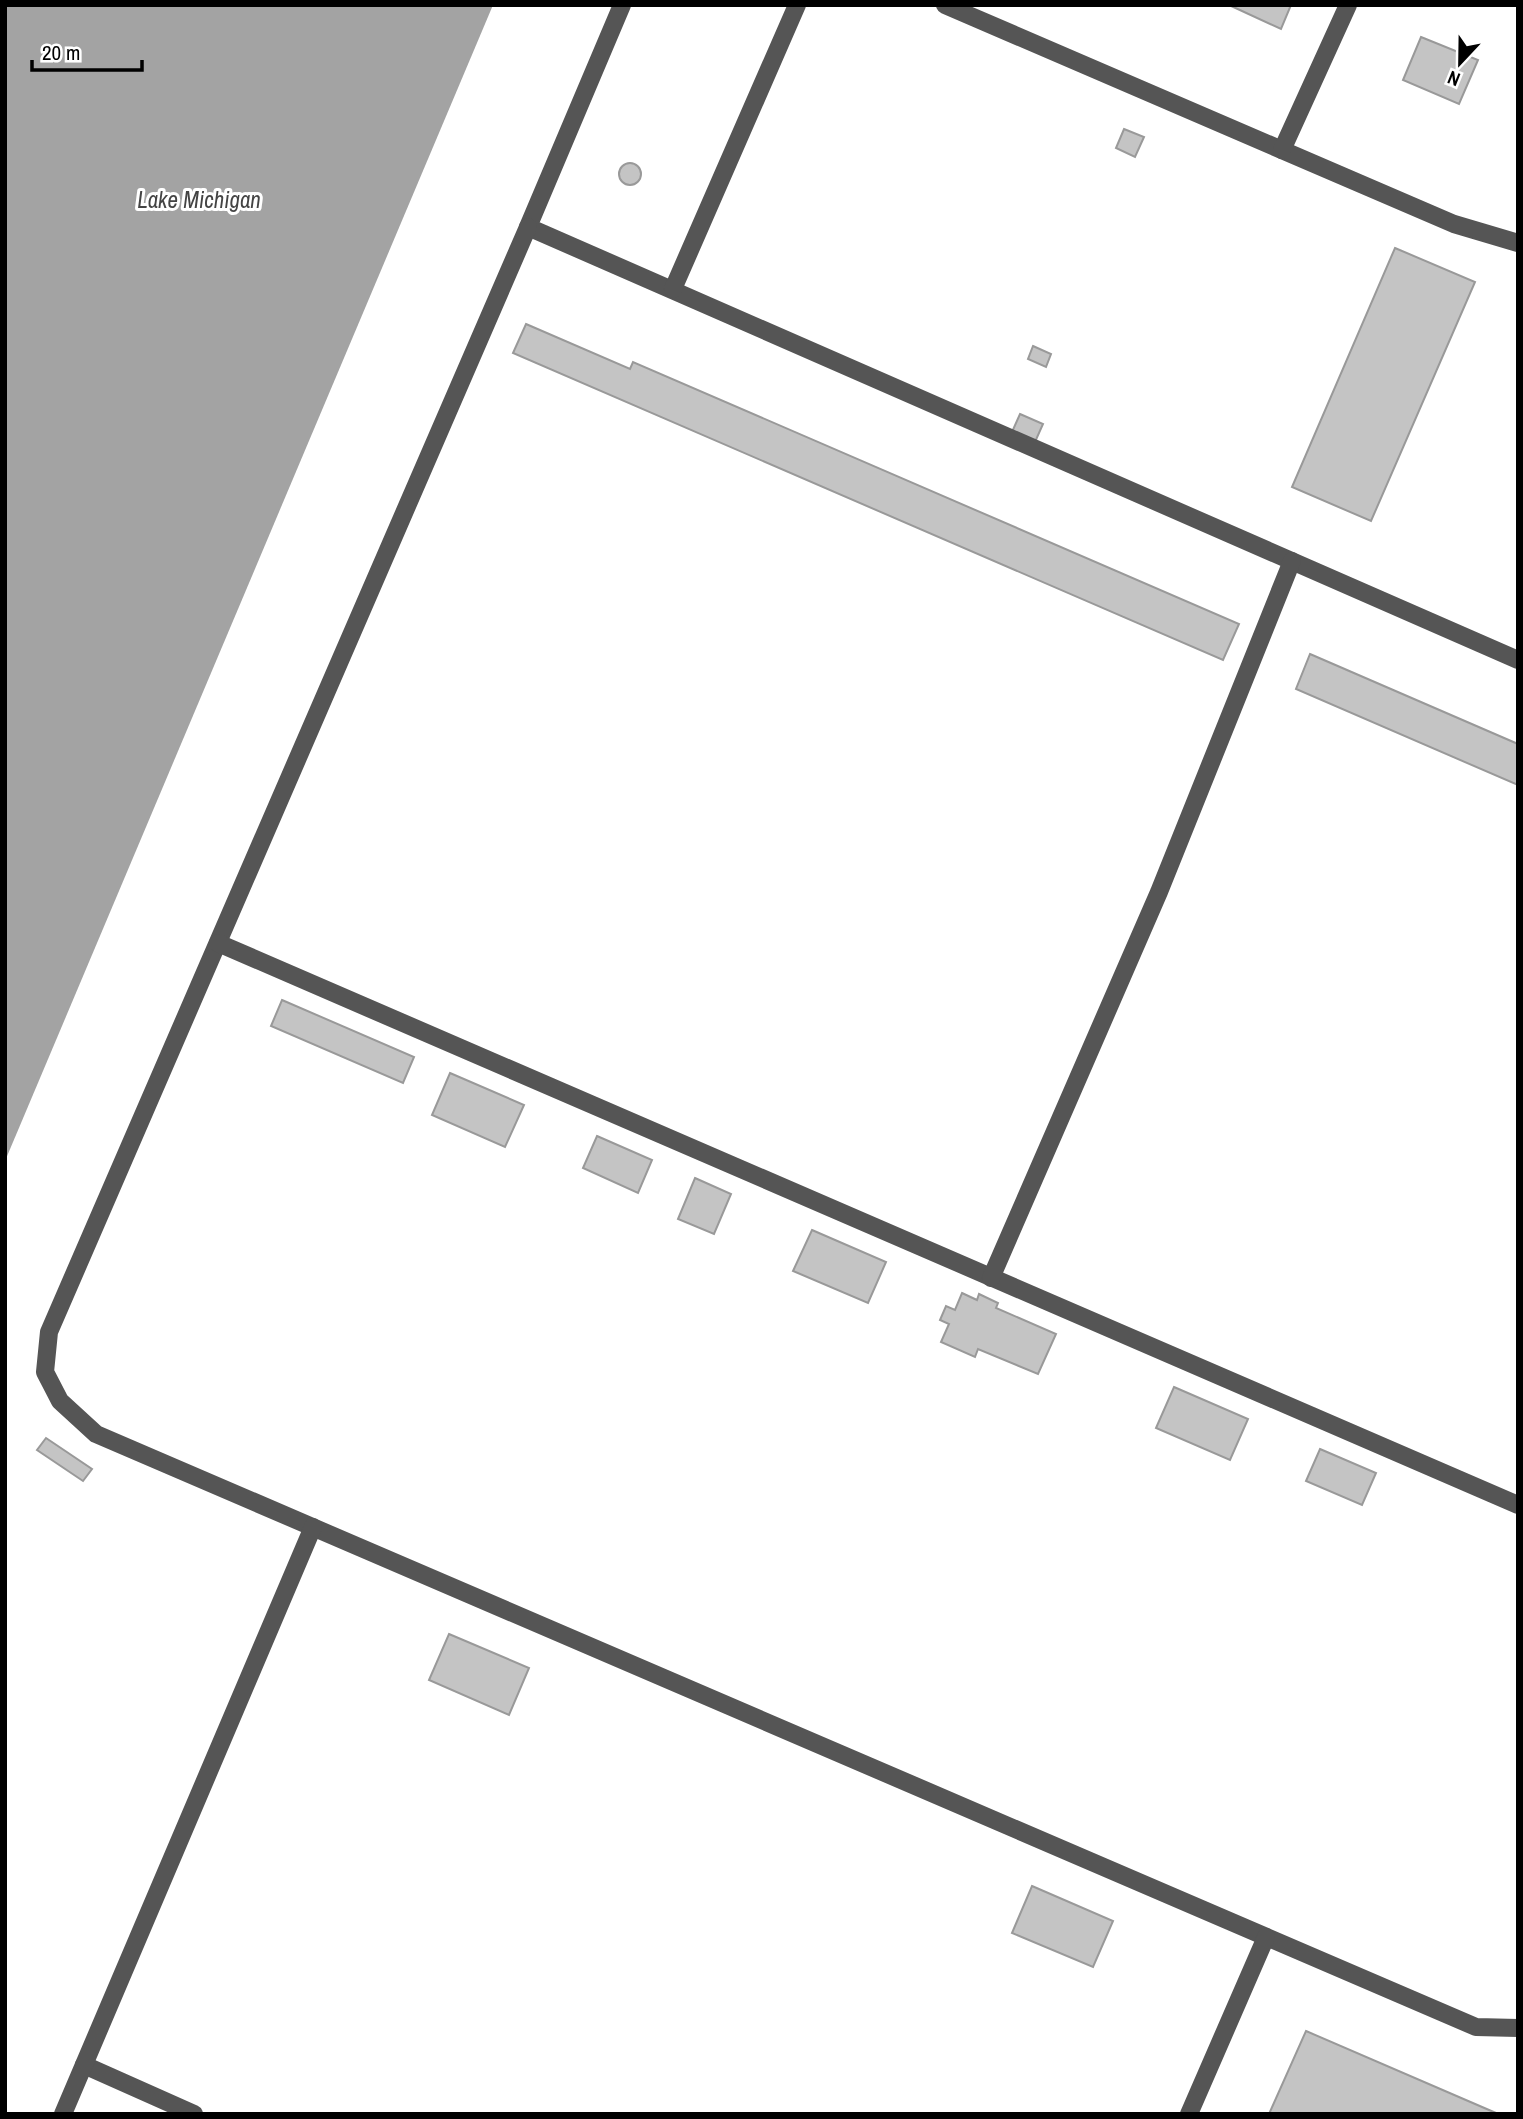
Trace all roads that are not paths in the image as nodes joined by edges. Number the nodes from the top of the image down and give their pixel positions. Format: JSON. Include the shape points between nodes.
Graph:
{"nodes":[{"id":1,"x":622,"y":5,"type":"edge"},
{"id":2,"x":797,"y":5,"type":"edge"},
{"id":3,"x":945,"y":5,"type":"edge"},
{"id":4,"x":1348,"y":5,"type":"edge"},
{"id":5,"x":1282,"y":150,"type":"junction"},
{"id":6,"x":528,"y":228,"type":"junction"},
{"id":7,"x":1518,"y":243,"type":"edge"},
{"id":8,"x":673,"y":289,"type":"junction"},
{"id":9,"x":1292,"y":561,"type":"junction"},
{"id":10,"x":1518,"y":660,"type":"edge"},
{"id":11,"x":218,"y":943,"type":"junction"},
{"id":12,"x":991,"y":1278,"type":"junction"},
{"id":13,"x":1518,"y":1505,"type":"edge"},
{"id":14,"x":313,"y":1527,"type":"junction"},
{"id":15,"x":1266,"y":1937,"type":"junction"},
{"id":16,"x":1518,"y":2028,"type":"edge"},
{"id":17,"x":84,"y":2065,"type":"junction"},
{"id":18,"x":63,"y":2114,"type":"edge"},
{"id":19,"x":194,"y":2114,"type":"edge"},
{"id":20,"x":1189,"y":2114,"type":"edge"}],
"edges":[{"from":1,"to":6,"type":"lane"},
{"from":2,"to":8,"type":"lane"},
{"from":3,"to":5,"type":"lane"},
{"from":4,"to":5,"type":"lane"},
{"from":5,"to":7,"type":"lane","via":[[1454,224]]},
{"from":6,"to":8,"type":"lane"},
{"from":6,"to":11,"type":"lane"},
{"from":8,"to":9,"type":"lane"},
{"from":9,"to":10,"type":"lane"},
{"from":9,"to":12,"type":"lane","via":[[1159,892]]},
{"from":11,"to":12,"type":"lane"},
{"from":11,"to":14,"type":"lane","via":[[50,1332],[45,1372],[60,1401],[96,1434]]},
{"from":12,"to":13,"type":"lane"},
{"from":14,"to":15,"type":"lane"},
{"from":14,"to":17,"type":"lane"},
{"from":15,"to":16,"type":"lane","via":[[1476,2027]]},
{"from":15,"to":20,"type":"lane"},
{"from":17,"to":18,"type":"lane"},
{"from":17,"to":19,"type":"lane"}]}
